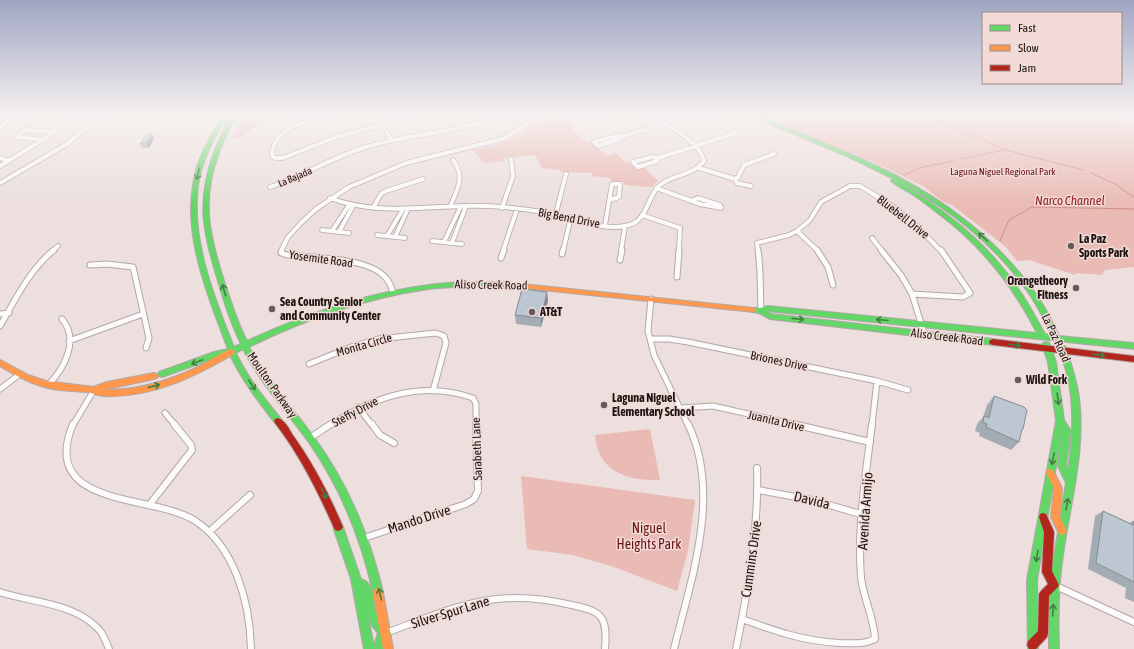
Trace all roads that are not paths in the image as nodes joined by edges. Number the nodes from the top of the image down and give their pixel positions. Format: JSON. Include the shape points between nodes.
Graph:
{"nodes":[{"id":1,"x":37,"y":144,"type":"edge"},
{"id":2,"x":67,"y":144,"type":"edge"},
{"id":3,"x":209,"y":144,"type":"edge"},
{"id":4,"x":214,"y":144,"type":"edge"},
{"id":5,"x":219,"y":144,"type":"edge"},
{"id":6,"x":273,"y":144,"type":"edge"},
{"id":7,"x":319,"y":144,"type":"edge"},
{"id":8,"x":378,"y":144,"type":"edge"},
{"id":9,"x":479,"y":144,"type":"edge"},
{"id":10,"x":700,"y":144,"type":"edge"},
{"id":11,"x":811,"y":144,"type":"edge"},
{"id":12,"x":824,"y":144,"type":"edge"},
{"id":13,"x":695,"y":146,"type":"junction"},
{"id":14,"x":774,"y":154,"type":"dead end"},
{"id":15,"x":0,"y":158,"type":"edge"},
{"id":16,"x":213,"y":158,"type":"junction"},
{"id":17,"x":658,"y":158,"type":"junction"},
{"id":18,"x":511,"y":159,"type":"dead end"},
{"id":19,"x":454,"y":160,"type":"dead end"},
{"id":20,"x":9,"y":161,"type":"junction"},
{"id":21,"x":0,"y":166,"type":"edge"},
{"id":22,"x":699,"y":168,"type":"junction"},
{"id":23,"x":566,"y":174,"type":"dead end"},
{"id":24,"x":423,"y":179,"type":"dead end"},
{"id":25,"x":735,"y":179,"type":"junction"},
{"id":26,"x":1,"y":181,"type":"edge"},
{"id":27,"x":751,"y":186,"type":"dead end"},
{"id":28,"x":270,"y":187,"type":"dead end"},
{"id":29,"x":656,"y":188,"type":"junction"},
{"id":30,"x":330,"y":198,"type":"junction"},
{"id":31,"x":610,"y":200,"type":"dead end"},
{"id":32,"x":691,"y":201,"type":"junction"},
{"id":33,"x":351,"y":206,"type":"junction"},
{"id":34,"x":463,"y":206,"type":"junction"},
{"id":35,"x":448,"y":207,"type":"junction"},
{"id":36,"x":373,"y":208,"type":"junction"},
{"id":37,"x":502,"y":208,"type":"junction"},
{"id":38,"x":517,"y":209,"type":"junction"},
{"id":39,"x":404,"y":211,"type":"junction"},
{"id":40,"x":556,"y":213,"type":"junction"},
{"id":41,"x":642,"y":215,"type":"junction"},
{"id":42,"x":344,"y":217,"type":"junction"},
{"id":43,"x":571,"y":218,"type":"junction"},
{"id":44,"x":400,"y":220,"type":"junction"},
{"id":45,"x":456,"y":223,"type":"junction"},
{"id":46,"x":605,"y":225,"type":"junction"},
{"id":47,"x":625,"y":226,"type":"junction"},
{"id":48,"x":322,"y":230,"type":"dead end"},
{"id":49,"x":332,"y":231,"type":"junction"},
{"id":50,"x":797,"y":231,"type":"junction"},
{"id":51,"x":194,"y":232,"type":"junction"},
{"id":52,"x":339,"y":232,"type":"junction"},
{"id":53,"x":349,"y":232,"type":"dead end"},
{"id":54,"x":377,"y":235,"type":"dead end"},
{"id":55,"x":387,"y":236,"type":"junction"},
{"id":56,"x":395,"y":237,"type":"junction"},
{"id":57,"x":405,"y":238,"type":"dead end"},
{"id":58,"x":872,"y":238,"type":"dead end"},
{"id":59,"x":432,"y":241,"type":"dead end"},
{"id":60,"x":444,"y":242,"type":"junction"},
{"id":61,"x":452,"y":243,"type":"junction"},
{"id":62,"x":462,"y":244,"type":"dead end"},
{"id":63,"x":58,"y":246,"type":"dead end"},
{"id":64,"x":212,"y":254,"type":"junction"},
{"id":65,"x":562,"y":254,"type":"dead end"},
{"id":66,"x":501,"y":258,"type":"dead end"},
{"id":67,"x":620,"y":260,"type":"dead end"},
{"id":68,"x":90,"y":265,"type":"dead end"},
{"id":69,"x":678,"y":277,"type":"dead end"},
{"id":70,"x":833,"y":285,"type":"dead end"},
{"id":71,"x":393,"y":292,"type":"junction"},
{"id":72,"x":912,"y":294,"type":"junction"},
{"id":73,"x":651,"y":299,"type":"junction"},
{"id":74,"x":761,"y":311,"type":"junction"},
{"id":75,"x":9,"y":313,"type":"junction"},
{"id":76,"x":0,"y":314,"type":"edge"},
{"id":77,"x":143,"y":314,"type":"junction"},
{"id":78,"x":62,"y":319,"type":"dead end"},
{"id":79,"x":921,"y":324,"type":"junction"},
{"id":80,"x":0,"y":326,"type":"edge"},
{"id":81,"x":924,"y":333,"type":"junction"},
{"id":82,"x":1043,"y":337,"type":"junction"},
{"id":83,"x":1057,"y":338,"type":"junction"},
{"id":84,"x":650,"y":339,"type":"junction"},
{"id":85,"x":69,"y":341,"type":"junction"},
{"id":86,"x":244,"y":345,"type":"junction"},
{"id":87,"x":1134,"y":346,"type":"edge"},
{"id":88,"x":146,"y":348,"type":"dead end"},
{"id":89,"x":1048,"y":349,"type":"junction"},
{"id":90,"x":1063,"y":351,"type":"junction"},
{"id":91,"x":231,"y":352,"type":"junction"},
{"id":92,"x":1134,"y":359,"type":"edge"},
{"id":93,"x":0,"y":363,"type":"edge"},
{"id":94,"x":309,"y":364,"type":"dead end"},
{"id":95,"x":20,"y":374,"type":"junction"},
{"id":96,"x":162,"y":374,"type":"dead end"},
{"id":97,"x":154,"y":376,"type":"dead end"},
{"id":98,"x":877,"y":381,"type":"junction"},
{"id":99,"x":48,"y":385,"type":"junction"},
{"id":100,"x":0,"y":389,"type":"edge"},
{"id":101,"x":94,"y":390,"type":"junction"},
{"id":102,"x":908,"y":390,"type":"dead end"},
{"id":103,"x":433,"y":391,"type":"junction"},
{"id":104,"x":473,"y":398,"type":"joint"},
{"id":105,"x":358,"y":408,"type":"junction"},
{"id":106,"x":681,"y":408,"type":"junction"},
{"id":107,"x":165,"y":413,"type":"dead end"},
{"id":108,"x":1060,"y":421,"type":"junction"},
{"id":109,"x":310,"y":438,"type":"junction"},
{"id":110,"x":870,"y":442,"type":"junction"},
{"id":111,"x":394,"y":443,"type":"dead end"},
{"id":112,"x":757,"y":468,"type":"dead end"},
{"id":113,"x":1050,"y":473,"type":"junction"},
{"id":114,"x":1070,"y":482,"type":"junction"},
{"id":115,"x":758,"y":490,"type":"junction"},
{"id":116,"x":250,"y":495,"type":"dead end"},
{"id":117,"x":474,"y":499,"type":"joint"},
{"id":118,"x":150,"y":504,"type":"junction"},
{"id":119,"x":864,"y":515,"type":"junction"},
{"id":120,"x":1043,"y":517,"type":"junction"},
{"id":121,"x":1062,"y":531,"type":"junction"},
{"id":122,"x":209,"y":532,"type":"junction"},
{"id":123,"x":364,"y":538,"type":"junction"},
{"id":124,"x":358,"y":584,"type":"junction"},
{"id":125,"x":1054,"y":585,"type":"junction"},
{"id":126,"x":0,"y":592,"type":"edge"},
{"id":127,"x":742,"y":619,"type":"junction"},
{"id":128,"x":1134,"y":622,"type":"edge"},
{"id":129,"x":386,"y":633,"type":"junction"},
{"id":130,"x":1033,"y":647,"type":"edge"},
{"id":131,"x":109,"y":649,"type":"edge"},
{"id":132,"x":251,"y":649,"type":"edge"},
{"id":133,"x":369,"y":649,"type":"edge"},
{"id":134,"x":378,"y":649,"type":"edge"},
{"id":135,"x":388,"y":649,"type":"edge"},
{"id":136,"x":605,"y":649,"type":"edge"},
{"id":137,"x":674,"y":649,"type":"edge"},
{"id":138,"x":736,"y":649,"type":"edge"},
{"id":139,"x":1054,"y":649,"type":"edge"}],
"edges":[{"from":1,"to":20,"type":"street"},
{"from":2,"to":26,"type":"street"},
{"from":3,"to":51,"type":"main road","name":"Moulton Parkway","one_way":true,"via":[[195,184]]},
{"from":4,"to":16,"type":"main road","via":[[209,156]]},
{"from":5,"to":16,"type":"main road","name":"Moulton Parkway"},
{"from":6,"to":7,"type":"street","via":[[272,156],[275,158],[294,155]]},
{"from":8,"to":28,"type":"street","name":"La Bajada","via":[[350,153]]},
{"from":9,"to":30,"type":"street","name":"Yosemite Road","via":[[434,154],[379,173]]},
{"from":10,"to":13,"type":"street"},
{"from":11,"to":82,"type":"main road","name":"La Paz Road","via":[[880,174],[937,208],[971,237],[1002,269],[1024,300]]},
{"from":83,"to":12,"type":"main road","name":"La Paz Road","one_way":true,"via":[[1035,296],[1013,268],[979,234],[923,192],[880,168]]},
{"from":13,"to":17,"type":"street"},
{"from":13,"to":22,"type":"street","via":[[704,158]]},
{"from":14,"to":25,"type":"street","via":[[744,165]]},
{"from":15,"to":20,"type":"street"},
{"from":16,"to":64,"type":"main road","name":"Moulton Parkway","via":[[204,201],[205,224]]},
{"from":17,"to":17,"type":"street","via":[[657,161],[638,167],[633,162]]},
{"from":18,"to":37,"type":"street","via":[[513,176]]},
{"from":19,"to":35,"type":"street","via":[[462,173]]},
{"from":20,"to":21,"type":"street"},
{"from":22,"to":25,"type":"street"},
{"from":22,"to":29,"type":"street","via":[[669,179]]},
{"from":23,"to":40,"type":"street"},
{"from":24,"to":36,"type":"street","via":[[386,191],[381,194]]},
{"from":25,"to":27,"type":"street","via":[[737,183]]},
{"from":29,"to":32,"type":"street"},
{"from":29,"to":41,"type":"street"},
{"from":30,"to":33,"type":"street","name":"Big Bend Drive"},
{"from":30,"to":71,"type":"street","name":"Yosemite Road","via":[[294,230],[282,247],[281,253],[370,266],[388,280]]},
{"from":31,"to":46,"type":"street"},
{"from":32,"to":32,"type":"street","via":[[700,198],[721,208],[714,209]]},
{"from":33,"to":36,"type":"street","name":"Big Bend Drive"},
{"from":33,"to":42,"type":"street"},
{"from":34,"to":35,"type":"street","name":"Big Bend Drive"},
{"from":34,"to":37,"type":"street","name":"Big Bend Drive"},
{"from":34,"to":45,"type":"street"},
{"from":35,"to":39,"type":"street","name":"Big Bend Drive"},
{"from":36,"to":39,"type":"street","name":"Big Bend Drive"},
{"from":37,"to":38,"type":"street","name":"Big Bend Drive"},
{"from":38,"to":40,"type":"street","name":"Big Bend Drive"},
{"from":38,"to":66,"type":"street"},
{"from":39,"to":44,"type":"street"},
{"from":40,"to":43,"type":"street","name":"Big Bend Drive"},
{"from":41,"to":47,"type":"street","via":[[637,222]]},
{"from":41,"to":69,"type":"street","via":[[680,228]]},
{"from":42,"to":49,"type":"street"},
{"from":42,"to":52,"type":"street"},
{"from":43,"to":46,"type":"street","name":"Big Bend Drive"},
{"from":43,"to":65,"type":"street"},
{"from":44,"to":55,"type":"street"},
{"from":44,"to":56,"type":"street"},
{"from":45,"to":60,"type":"street","via":[[450,226]]},
{"from":45,"to":61,"type":"street","via":[[458,227]]},
{"from":46,"to":47,"type":"street","name":"Big Bend Drive"},
{"from":47,"to":67,"type":"street"},
{"from":48,"to":49,"type":"street"},
{"from":49,"to":52,"type":"street"},
{"from":50,"to":70,"type":"street","via":[[821,252]]},
{"from":50,"to":72,"type":"street","name":"Bluebell Drive","via":[[810,220],[821,202],[850,186],[863,187],[891,205],[938,246],[956,270],[969,295],[963,297]]},
{"from":50,"to":74,"type":"street","via":[[757,243],[761,267]]},
{"from":51,"to":64,"type":"main road","via":[[200,234],[204,251]]},
{"from":51,"to":91,"type":"main road","name":"Moulton Parkway","via":[[206,281]]},
{"from":52,"to":53,"type":"street"},
{"from":54,"to":55,"type":"street"},
{"from":55,"to":56,"type":"street"},
{"from":56,"to":57,"type":"street"},
{"from":58,"to":72,"type":"street","via":[[901,275]]},
{"from":59,"to":60,"type":"street"},
{"from":60,"to":61,"type":"street"},
{"from":61,"to":62,"type":"street"},
{"from":63,"to":75,"type":"street","via":[[46,256],[21,290]]},
{"from":86,"to":64,"type":"main road","name":"Moulton Parkway","one_way":true},
{"from":68,"to":77,"type":"street","via":[[133,267]]},
{"from":71,"to":73,"type":"main road","name":"Aliso Creek Road","via":[[437,285],[481,283],[526,285]]},
{"from":71,"to":86,"type":"main road","name":"Aliso Creek Road","via":[[326,311]]},
{"from":72,"to":79,"type":"street"},
{"from":73,"to":74,"type":"main road","name":"Aliso Creek Road"},
{"from":73,"to":84,"type":"street","via":[[648,330]]},
{"from":79,"to":74,"type":"main road","name":"Aliso Creek Road","one_way":true,"via":[[768,308]]},
{"from":74,"to":81,"type":"main road","name":"Aliso Creek Road","one_way":true,"via":[[770,316]]},
{"from":75,"to":76,"type":"street"},
{"from":75,"to":80,"type":"street"},
{"from":77,"to":85,"type":"street"},
{"from":77,"to":88,"type":"street","via":[[149,338]]},
{"from":78,"to":85,"type":"street","via":[[68,325]]},
{"from":79,"to":81,"type":"street"},
{"from":79,"to":82,"type":"main road","name":"Aliso Creek Road"},
{"from":81,"to":89,"type":"main road","name":"Aliso Creek Road","one_way":true},
{"from":82,"to":83,"type":"main road","name":"Aliso Creek Road"},
{"from":82,"to":89,"type":"main road","name":"La Paz Road"},
{"from":83,"to":87,"type":"main road","name":"Aliso Creek Road"},
{"from":83,"to":90,"type":"main road","name":"La Paz Road"},
{"from":84,"to":98,"type":"street","name":"Briones Drive","via":[[688,342]]},
{"from":84,"to":106,"type":"street","via":[[660,372]]},
{"from":85,"to":99,"type":"street","via":[[70,352],[67,361],[61,372]]},
{"from":86,"to":91,"type":"main road","name":"Aliso Creek Road"},
{"from":86,"to":109,"type":"main road","name":"Moulton Parkway"},
{"from":89,"to":90,"type":"main road","name":"Aliso Creek Road"},
{"from":89,"to":108,"type":"main road","name":"La Paz Road","one_way":true},
{"from":90,"to":92,"type":"main road","name":"Aliso Creek Road","one_way":true},
{"from":90,"to":114,"type":"main road","name":"La Paz Road","via":[[1074,384],[1079,419]]},
{"from":91,"to":96,"type":"main road","name":"Aliso Creek Road","one_way":true,"via":[[217,354]]},
{"from":101,"to":91,"type":"main road","name":"Aliso Creek Road","one_way":true,"via":[[116,393],[158,385],[219,360]]},
{"from":91,"to":124,"type":"main road","name":"Moulton Parkway","one_way":true,"via":[[262,401],[310,466],[346,541]]},
{"from":93,"to":95,"type":"main road","name":"Aliso Creek Road"},
{"from":94,"to":103,"type":"street","name":"Monita Circle","via":[[378,339],[436,333],[444,336],[446,343]]},
{"from":95,"to":99,"type":"main road","name":"Aliso Creek Road"},
{"from":95,"to":100,"type":"street"},
{"from":97,"to":101,"type":"main road","name":"Aliso Creek Road"},
{"from":98,"to":102,"type":"street","name":"Briones Drive"},
{"from":98,"to":110,"type":"street","name":"Avenida Armijo"},
{"from":99,"to":101,"type":"main road","name":"Aliso Creek Road"},
{"from":101,"to":118,"type":"street","via":[[68,438],[66,456],[70,472],[83,485],[98,493]]},
{"from":103,"to":104,"type":"street","name":"Steffy Drive"},
{"from":103,"to":105,"type":"street","name":"Steffy Drive","via":[[412,390],[392,394]]},
{"from":104,"to":117,"type":"street","name":"Sarabeth Lane","via":[[476,404],[478,491]]},
{"from":105,"to":109,"type":"street","name":"Steffy Drive"},
{"from":105,"to":111,"type":"street","via":[[380,435]]},
{"from":106,"to":110,"type":"street","name":"Juanita Drive","via":[[713,406]]},
{"from":106,"to":137,"type":"street","via":[[698,456],[702,484],[702,518],[698,548]]},
{"from":107,"to":118,"type":"street","via":[[191,444],[192,450]]},
{"from":108,"to":113,"type":"main road","name":"La Paz Road","one_way":true},
{"from":108,"to":114,"type":"main road","via":[[1067,431],[1062,466]]},
{"from":109,"to":123,"type":"main road","name":"Moulton Parkway","via":[[341,486]]},
{"from":110,"to":119,"type":"street","name":"Avenida Armijo"},
{"from":112,"to":115,"type":"street","name":"Cummins Drive"},
{"from":113,"to":120,"type":"main road","name":"La Paz Road"},
{"from":113,"to":121,"type":"main road","via":[[1058,488],[1055,517]]},
{"from":121,"to":114,"type":"main road","name":"La Paz Road","one_way":true},
{"from":115,"to":119,"type":"street","name":"Davida","via":[[825,502]]},
{"from":115,"to":127,"type":"street","name":"Cummins Drive","via":[[756,541]]},
{"from":116,"to":122,"type":"street"},
{"from":117,"to":123,"type":"street","name":"Mando Drive","via":[[466,504]]},
{"from":118,"to":122,"type":"street","via":[[192,519]]},
{"from":119,"to":127,"type":"street","name":"Avenida Armijo","via":[[861,572],[864,594],[875,627],[875,639],[864,644],[820,642],[788,636]]},
{"from":120,"to":125,"type":"main road","via":[[1050,532],[1045,570]]},
{"from":120,"to":130,"type":"main road","name":"La Paz Road","one_way":true,"via":[[1032,580]]},
{"from":121,"to":125,"type":"main road","name":"La Paz Road"},
{"from":122,"to":132,"type":"street","via":[[222,545],[242,586]]},
{"from":129,"to":123,"type":"main road","name":"Moulton Parkway","one_way":true,"via":[[382,602]]},
{"from":124,"to":129,"type":"main road","via":[[366,588],[374,622]]},
{"from":124,"to":133,"type":"main road","name":"Moulton Parkway"},
{"from":125,"to":128,"type":"street"},
{"from":125,"to":130,"type":"main road","via":[[1044,594],[1043,633]]},
{"from":139,"to":125,"type":"main road","name":"La Paz Road","one_way":true},
{"from":126,"to":131,"type":"street","via":[[11,597],[63,608],[88,620],[106,640]]},
{"from":127,"to":138,"type":"street","name":"Cummins Drive"},
{"from":129,"to":134,"type":"main road","via":[[381,638]]},
{"from":129,"to":135,"type":"main road","name":"Moulton Parkway"},
{"from":129,"to":136,"type":"street","name":"Silver Spur Lane","via":[[478,601],[504,597],[548,600],[598,613],[605,622],[607,631]]}]}
